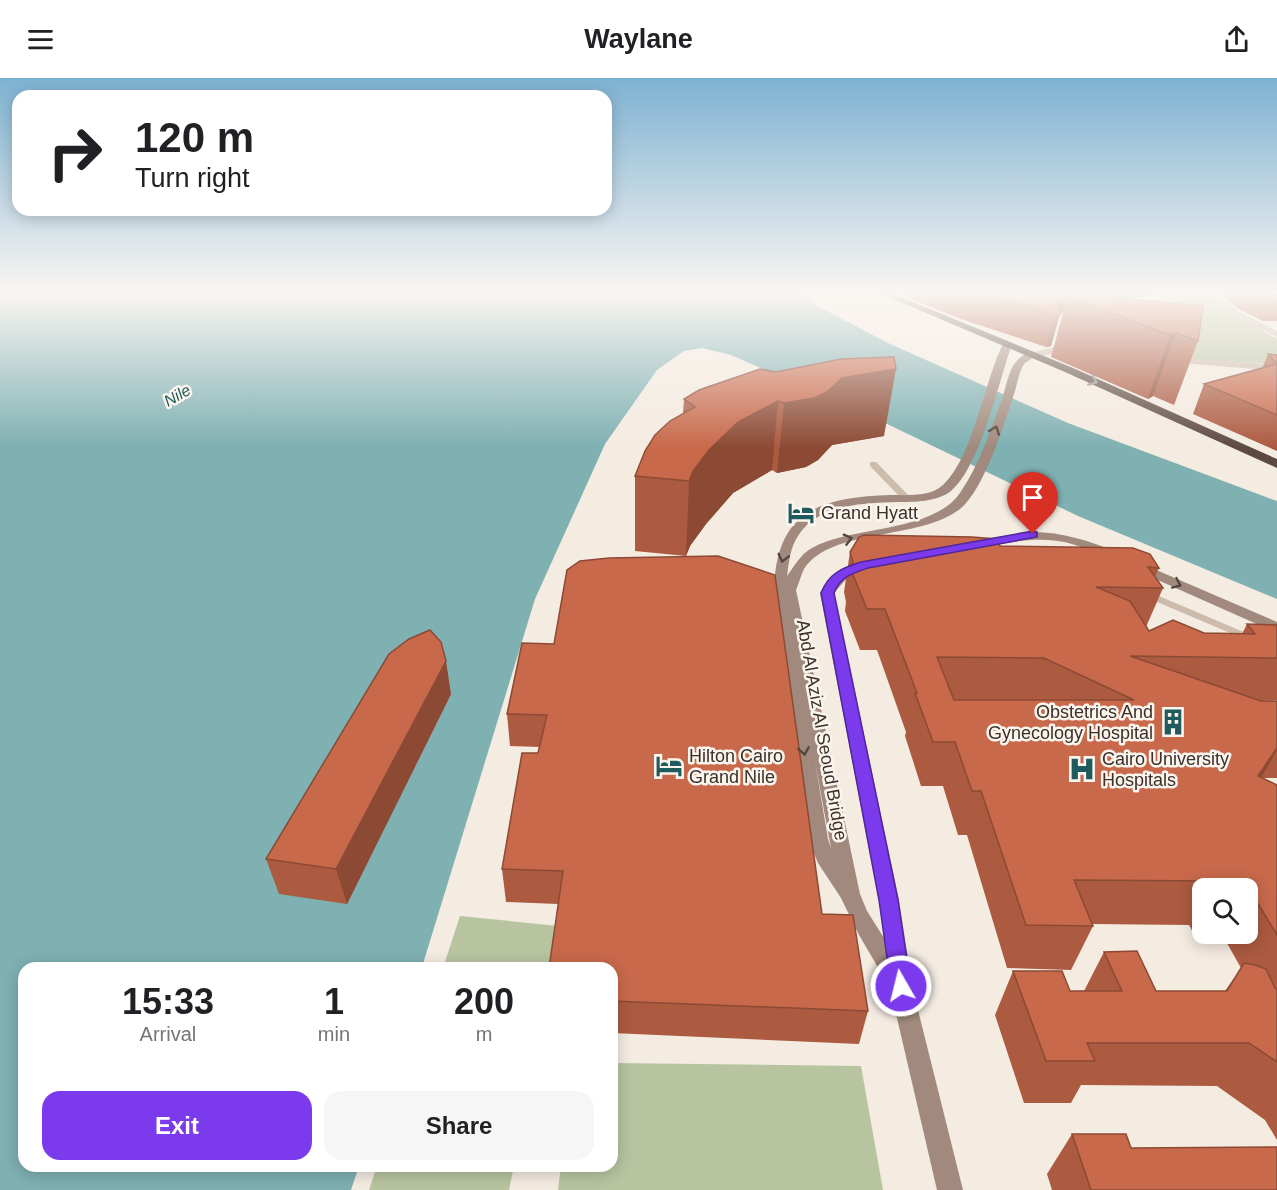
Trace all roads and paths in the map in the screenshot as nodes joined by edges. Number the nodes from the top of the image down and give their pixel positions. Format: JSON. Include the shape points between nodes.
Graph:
{"nodes":[{"id":1,"x":1007,"y":344,"type":"edge"},
{"id":2,"x":1009,"y":345,"type":"edge"},
{"id":3,"x":1069,"y":345,"type":"edge"},
{"id":4,"x":1067,"y":349,"type":"junction"},
{"id":5,"x":1083,"y":350,"type":"edge"},
{"id":6,"x":1032,"y":354,"type":"junction"},
{"id":7,"x":1163,"y":359,"type":"edge"},
{"id":8,"x":1277,"y":368,"type":"edge"},
{"id":9,"x":873,"y":464,"type":"dead end"},
{"id":10,"x":1277,"y":464,"type":"edge"},
{"id":11,"x":906,"y":498,"type":"junction"},
{"id":12,"x":926,"y":523,"type":"junction"},
{"id":13,"x":793,"y":531,"type":"junction"},
{"id":14,"x":820,"y":549,"type":"junction"},
{"id":15,"x":959,"y":549,"type":"edge"},
{"id":16,"x":878,"y":563,"type":"edge"},
{"id":17,"x":1133,"y":587,"type":"edge"},
{"id":18,"x":1277,"y":628,"type":"edge"},
{"id":19,"x":1277,"y":650,"type":"edge"},
{"id":20,"x":850,"y":894,"type":"junction"},
{"id":21,"x":901,"y":986,"type":"junction"},
{"id":22,"x":950,"y":1190,"type":"edge"}],
"edges":[{"from":1,"to":11,"type":"main road","via":[[968,457],[954,479],[936,494]]},
{"from":2,"to":6,"type":"highway"},
{"from":3,"to":4,"type":"street"},
{"from":4,"to":5,"type":"street"},
{"from":4,"to":6,"type":"street"},
{"from":6,"to":10,"type":"highway","one_way":true},
{"from":12,"to":6,"type":"main road","name":"Abd Al Aziz Al Seoud Bridge","one_way":true,"via":[[958,505],[972,483],[1018,368]]},
{"from":7,"to":8,"type":"street"},
{"from":9,"to":11,"type":"lane"},
{"from":11,"to":12,"type":"main road","via":[[924,510]]},
{"from":11,"to":13,"type":"main road","via":[[835,505],[810,516]]},
{"from":14,"to":12,"type":"main road","name":"Abd Al Aziz Al Seoud Bridge","one_way":true,"via":[[852,537]]},
{"from":13,"to":14,"type":"main road","via":[[800,543]]},
{"from":13,"to":20,"type":"main road","name":"Abd Al Aziz Al Seoud Bridge","one_way":true,"via":[[781,563],[780,603],[818,839],[836,876]]},
{"from":14,"to":20,"type":"main road","name":"Abd Al Aziz Al Seoud Bridge","via":[[798,567],[789,590]]},
{"from":15,"to":18,"type":"main road","one_way":true,"via":[[1033,534],[1065,538]]},
{"from":16,"to":21,"type":"main road","via":[[844,572],[832,582],[827,593],[889,900]]},
{"from":17,"to":19,"type":"lane","via":[[1225,633]]},
{"from":20,"to":21,"type":"main road","via":[[857,914]]},
{"from":21,"to":22,"type":"main road"}]}
